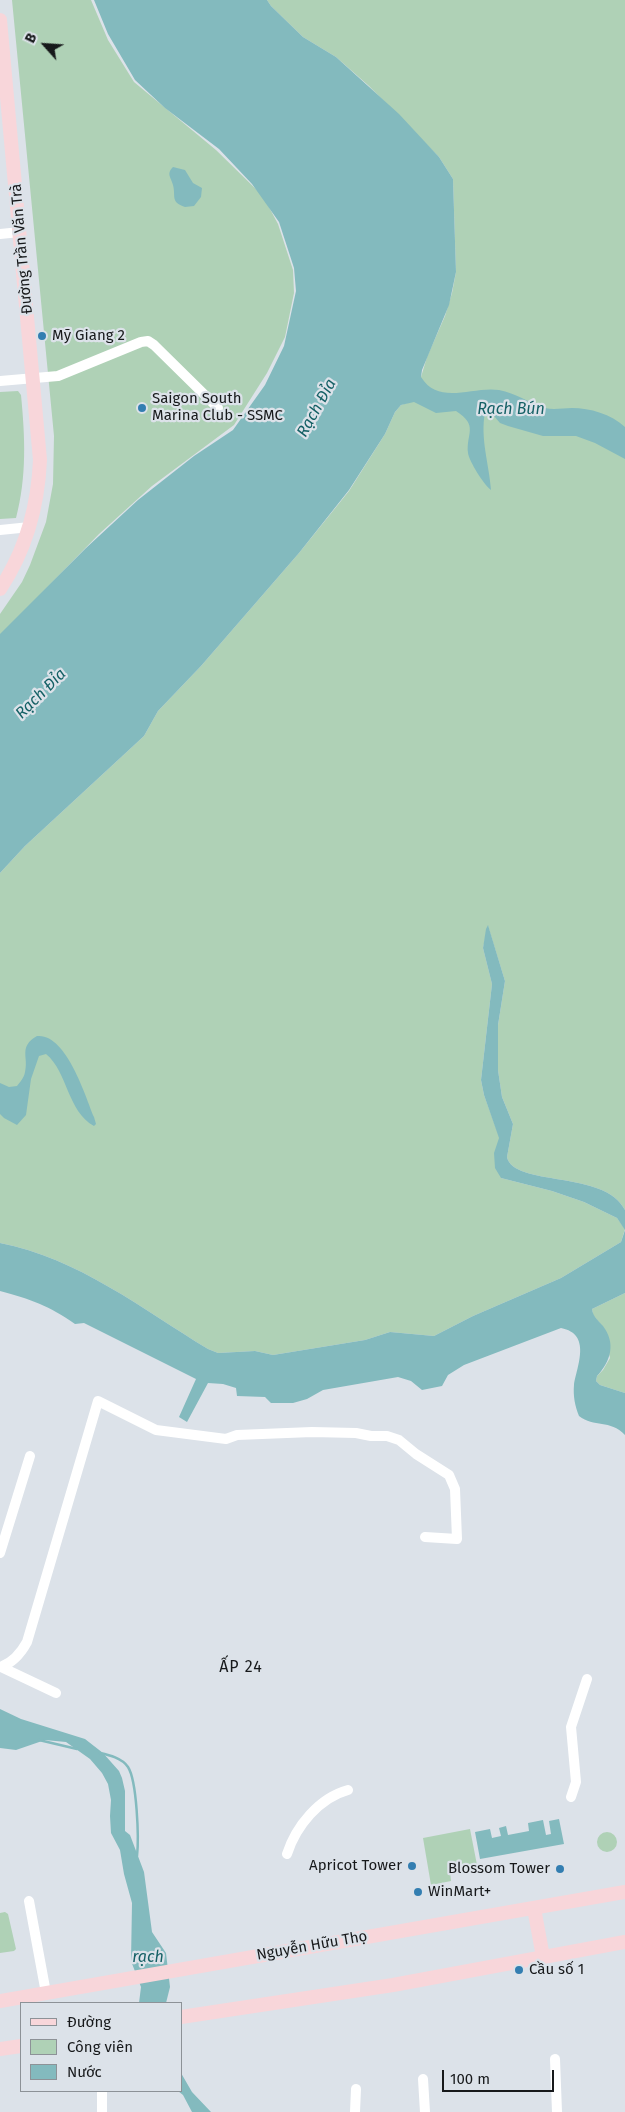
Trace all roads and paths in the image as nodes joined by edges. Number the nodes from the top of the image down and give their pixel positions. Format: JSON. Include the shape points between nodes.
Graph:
{"nodes":[{"id":1,"x":0,"y":20,"type":"edge"},
{"id":2,"x":3,"y":86,"type":"edge"},
{"id":3,"x":20,"y":232,"type":"junction"},
{"id":4,"x":0,"y":234,"type":"edge"},
{"id":5,"x":34,"y":378,"type":"junction"},
{"id":6,"x":0,"y":382,"type":"edge"},
{"id":7,"x":218,"y":408,"type":"dead end"},
{"id":8,"x":30,"y":527,"type":"junction"},
{"id":9,"x":0,"y":530,"type":"edge"},
{"id":10,"x":0,"y":589,"type":"edge"},
{"id":11,"x":30,"y":1456,"type":"dead end"},
{"id":12,"x":426,"y":1537,"type":"dead end"},
{"id":13,"x":0,"y":1553,"type":"edge"},
{"id":14,"x":0,"y":1667,"type":"edge"},
{"id":15,"x":587,"y":1679,"type":"dead end"},
{"id":16,"x":56,"y":1693,"type":"dead end"},
{"id":17,"x":348,"y":1790,"type":"dead end"},
{"id":18,"x":571,"y":1797,"type":"dead end"},
{"id":19,"x":287,"y":1854,"type":"dead end"},
{"id":20,"x":625,"y":1892,"type":"edge"},
{"id":21,"x":29,"y":1901,"type":"dead end"},
{"id":22,"x":534,"y":1908,"type":"junction"},
{"id":23,"x":625,"y":1942,"type":"edge"},
{"id":24,"x":544,"y":1958,"type":"junction"},
{"id":25,"x":46,"y":1993,"type":"junction"},
{"id":26,"x":0,"y":2001,"type":"edge"},
{"id":27,"x":184,"y":2016,"type":"edge"},
{"id":28,"x":20,"y":2046,"type":"edge"},
{"id":29,"x":0,"y":2050,"type":"edge"},
{"id":30,"x":555,"y":2059,"type":"dead end"},
{"id":31,"x":423,"y":2079,"type":"dead end"},
{"id":32,"x":356,"y":2089,"type":"dead end"},
{"id":33,"x":102,"y":2092,"type":"edge"},
{"id":34,"x":102,"y":2112,"type":"edge"},
{"id":35,"x":355,"y":2112,"type":"edge"},
{"id":36,"x":425,"y":2112,"type":"edge"},
{"id":37,"x":551,"y":2112,"type":"edge"},
{"id":38,"x":557,"y":2112,"type":"edge"}],
"edges":[{"from":1,"to":2,"type":"main road","name":"Đường Trần Văn Trà"},
{"from":2,"to":3,"type":"main road","name":"Đường Trần Văn Trà"},
{"from":3,"to":4,"type":"street"},
{"from":3,"to":5,"type":"main road","name":"Đường Trần Văn Trà"},
{"from":5,"to":6,"type":"street"},
{"from":5,"to":7,"type":"street","via":[[58,376],[148,341]]},
{"from":5,"to":8,"type":"main road","name":"Đường Trần Văn Trà","via":[[40,460]]},
{"from":8,"to":9,"type":"street"},
{"from":8,"to":10,"type":"main road","name":"Đường Trần Văn Trà","via":[[17,560]]},
{"from":11,"to":13,"type":"street"},
{"from":12,"to":14,"type":"street","via":[[457,1539],[455,1489],[449,1475],[399,1440],[356,1433],[312,1432],[217,1438],[156,1430],[98,1401],[27,1642],[9,1664]]},
{"from":14,"to":16,"type":"street"},
{"from":15,"to":18,"type":"street","via":[[571,1727],[576,1782]]},
{"from":17,"to":19,"type":"street","via":[[339,1792],[316,1808]]},
{"from":20,"to":22,"type":"main road","name":"Nguyễn Hữu Thọ"},
{"from":21,"to":25,"type":"street"},
{"from":22,"to":24,"type":"main road"},
{"from":22,"to":25,"type":"main road","name":"Nguyễn Hữu Thọ"},
{"from":23,"to":24,"type":"main road"},
{"from":24,"to":27,"type":"main road","via":[[393,1985]]},
{"from":25,"to":26,"type":"main road","name":"Nguyễn Hữu Thọ"},
{"from":28,"to":29,"type":"main road"},
{"from":30,"to":38,"type":"street"},
{"from":31,"to":36,"type":"street"},
{"from":32,"to":35,"type":"street"},
{"from":33,"to":34,"type":"street"},
{"from":37,"to":38,"type":"street"}]}
